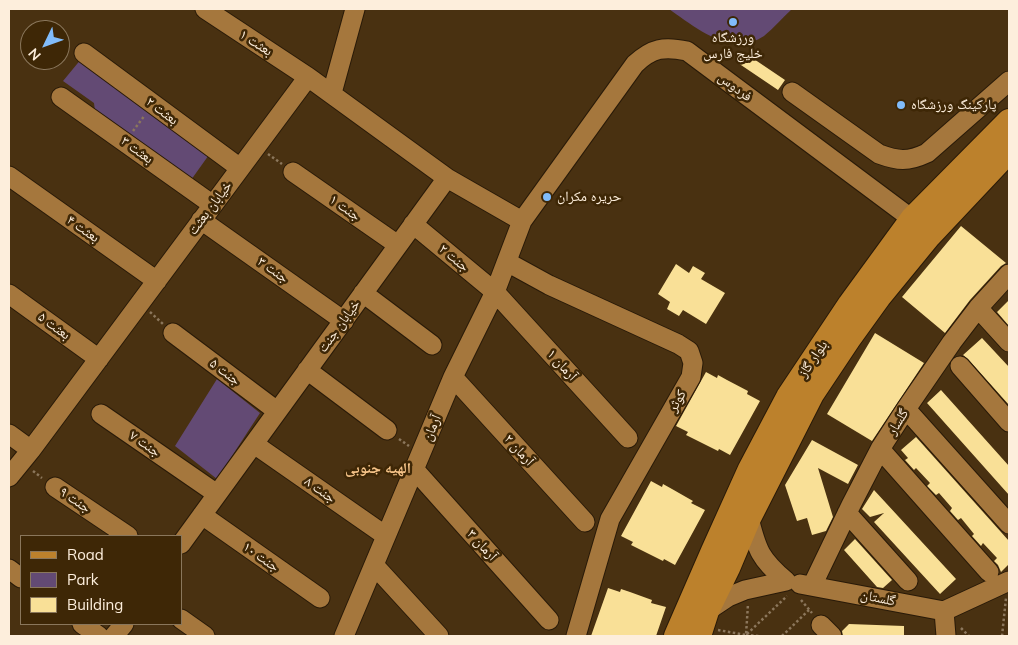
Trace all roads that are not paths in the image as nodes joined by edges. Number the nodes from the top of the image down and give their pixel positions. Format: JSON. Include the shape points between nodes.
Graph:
{"nodes":[{"id":1,"x":205,"y":9,"type":"edge"},
{"id":2,"x":355,"y":9,"type":"edge"},
{"id":3,"x":84,"y":53,"type":"dead end"},
{"id":4,"x":308,"y":76,"type":"junction"},
{"id":5,"x":1009,"y":81,"type":"edge"},
{"id":6,"x":792,"y":92,"type":"dead end"},
{"id":7,"x":332,"y":93,"type":"junction"},
{"id":8,"x":62,"y":97,"type":"dead end"},
{"id":9,"x":1009,"y":121,"type":"edge"},
{"id":10,"x":1009,"y":151,"type":"edge"},
{"id":11,"x":240,"y":168,"type":"junction"},
{"id":12,"x":293,"y":172,"type":"road end"},
{"id":13,"x":9,"y":176,"type":"edge"},
{"id":14,"x":447,"y":178,"type":"junction"},
{"id":15,"x":213,"y":205,"type":"junction"},
{"id":16,"x":202,"y":220,"type":"junction"},
{"id":17,"x":912,"y":220,"type":"junction"},
{"id":18,"x":522,"y":221,"type":"junction"},
{"id":19,"x":413,"y":224,"type":"junction"},
{"id":20,"x":929,"y":236,"type":"junction"},
{"id":21,"x":398,"y":245,"type":"junction"},
{"id":22,"x":507,"y":262,"type":"junction"},
{"id":23,"x":1009,"y":274,"type":"edge"},
{"id":24,"x":157,"y":281,"type":"junction"},
{"id":25,"x":495,"y":292,"type":"junction"},
{"id":26,"x":9,"y":294,"type":"edge"},
{"id":27,"x":363,"y":294,"type":"junction"},
{"id":28,"x":978,"y":308,"type":"junction"},
{"id":29,"x":344,"y":321,"type":"junction"},
{"id":30,"x":173,"y":333,"type":"road end"},
{"id":31,"x":1009,"y":342,"type":"edge"},
{"id":32,"x":432,"y":344,"type":"dead end"},
{"id":33,"x":99,"y":359,"type":"junction"},
{"id":34,"x":960,"y":366,"type":"dead end"},
{"id":35,"x":308,"y":370,"type":"junction"},
{"id":36,"x":453,"y":377,"type":"junction"},
{"id":37,"x":906,"y":409,"type":"junction"},
{"id":38,"x":277,"y":411,"type":"junction"},
{"id":39,"x":101,"y":414,"type":"dead end"},
{"id":40,"x":1009,"y":422,"type":"edge"},
{"id":41,"x":387,"y":430,"type":"road end"},
{"id":42,"x":9,"y":434,"type":"edge"},
{"id":43,"x":628,"y":438,"type":"dead end"},
{"id":44,"x":254,"y":444,"type":"junction"},
{"id":45,"x":880,"y":450,"type":"junction"},
{"id":46,"x":417,"y":462,"type":"junction"},
{"id":47,"x":20,"y":463,"type":"edge"},
{"id":48,"x":55,"y":487,"type":"road end"},
{"id":49,"x":217,"y":494,"type":"junction"},
{"id":50,"x":847,"y":513,"type":"junction"},
{"id":51,"x":202,"y":516,"type":"junction"},
{"id":52,"x":749,"y":518,"type":"junction"},
{"id":53,"x":585,"y":522,"type":"dead end"},
{"id":54,"x":1009,"y":524,"type":"edge"},
{"id":55,"x":127,"y":535,"type":"edge"},
{"id":56,"x":386,"y":536,"type":"junction"},
{"id":57,"x":182,"y":543,"type":"edge"},
{"id":58,"x":374,"y":565,"type":"junction"},
{"id":59,"x":9,"y":569,"type":"edge"},
{"id":60,"x":20,"y":577,"type":"edge"},
{"id":61,"x":908,"y":581,"type":"dead end"},
{"id":62,"x":797,"y":586,"type":"junction"},
{"id":63,"x":1002,"y":587,"type":"edge"},
{"id":64,"x":320,"y":598,"type":"dead end"},
{"id":65,"x":944,"y":611,"type":"junction"},
{"id":66,"x":549,"y":620,"type":"dead end"},
{"id":67,"x":182,"y":621,"type":"edge"},
{"id":68,"x":83,"y":625,"type":"edge"},
{"id":69,"x":123,"y":625,"type":"edge"},
{"id":70,"x":702,"y":625,"type":"edge"},
{"id":71,"x":99,"y":636,"type":"edge"},
{"id":72,"x":114,"y":636,"type":"edge"},
{"id":73,"x":205,"y":636,"type":"edge"},
{"id":74,"x":344,"y":636,"type":"edge"},
{"id":75,"x":439,"y":636,"type":"edge"},
{"id":76,"x":576,"y":636,"type":"edge"},
{"id":77,"x":676,"y":636,"type":"edge"},
{"id":78,"x":946,"y":636,"type":"edge"}],
"edges":[{"from":1,"to":4,"type":"street","name":"بعثت ۱"},
{"from":2,"to":7,"type":"street"},
{"from":3,"to":11,"type":"street","name":"بعثت ۲"},
{"from":4,"to":7,"type":"street"},
{"from":4,"to":11,"type":"street","name":"خیابان بعثت"},
{"from":5,"to":6,"type":"street","via":[[927,153],[906,160],[879,154]]},
{"from":7,"to":14,"type":"street"},
{"from":8,"to":15,"type":"street","name":"بعثت ۳"},
{"from":9,"to":17,"type":"main road","name":"بلوار گاز"},
{"from":10,"to":20,"type":"main road","name":"بلوار گاز"},
{"from":11,"to":15,"type":"street","name":"خیابان بعثت"},
{"from":12,"to":21,"type":"street","name":"جنت ۱"},
{"from":13,"to":24,"type":"street","name":"بعثت ۴"},
{"from":14,"to":18,"type":"street"},
{"from":14,"to":19,"type":"street","name":"خیابان جنت"},
{"from":15,"to":16,"type":"street","name":"خیابان بعثت"},
{"from":16,"to":24,"type":"street","name":"خیابان بعثت"},
{"from":16,"to":29,"type":"street","name":"جنت ۳"},
{"from":17,"to":18,"type":"street","name":"فردوس","via":[[687,51],[674,48],[657,50],[635,64]]},
{"from":17,"to":20,"type":"street","name":"فردوس"},
{"from":17,"to":77,"type":"main road","name":"بلوار گاز","via":[[850,304],[788,397],[750,469]]},
{"from":18,"to":22,"type":"street","name":"آرمان"},
{"from":19,"to":21,"type":"street","name":"خیابان جنت"},
{"from":19,"to":25,"type":"street","name":"جنت ۲"},
{"from":20,"to":52,"type":"main road","name":"بلوار گاز","via":[[874,304],[812,394]]},
{"from":21,"to":27,"type":"street","name":"خیابان جنت"},
{"from":22,"to":25,"type":"street","name":"آرمان"},
{"from":22,"to":76,"type":"street","name":"کوثر","via":[[549,285],[678,344],[690,351],[693,363],[690,377],[610,519]]},
{"from":23,"to":28,"type":"street","name":"گلسار"},
{"from":24,"to":33,"type":"street","name":"خیابان بعثت"},
{"from":25,"to":36,"type":"street","name":"آرمان"},
{"from":25,"to":43,"type":"street","name":"آرمان ۱"},
{"from":26,"to":33,"type":"street","name":"بعثت ۵"},
{"from":27,"to":29,"type":"street","name":"خیابان جنت"},
{"from":27,"to":32,"type":"street"},
{"from":28,"to":31,"type":"street"},
{"from":28,"to":37,"type":"street","name":"گلسار"},
{"from":29,"to":35,"type":"street","name":"خیابان جنت"},
{"from":30,"to":38,"type":"street","name":"جنت ۵"},
{"from":33,"to":47,"type":"street","name":"خیابان بعثت"},
{"from":34,"to":40,"type":"street"},
{"from":35,"to":38,"type":"street","name":"خیابان جنت"},
{"from":35,"to":41,"type":"street"},
{"from":36,"to":46,"type":"street","name":"آرمان"},
{"from":36,"to":53,"type":"street","name":"آرمان ۲"},
{"from":37,"to":45,"type":"street","name":"گلسار"},
{"from":37,"to":54,"type":"street"},
{"from":38,"to":44,"type":"street","name":"خیابان جنت"},
{"from":39,"to":49,"type":"street","name":"جنت ۷"},
{"from":42,"to":47,"type":"street"},
{"from":44,"to":49,"type":"street","name":"خیابان جنت"},
{"from":44,"to":56,"type":"street","name":"جنت ۸"},
{"from":45,"to":50,"type":"street","name":"گلسار"},
{"from":45,"to":63,"type":"street"},
{"from":46,"to":56,"type":"street","name":"آرمان"},
{"from":46,"to":66,"type":"street","name":"آرمان ۳"},
{"from":48,"to":55,"type":"street","name":"جنت ۹"},
{"from":49,"to":51,"type":"street","name":"خیابان جنت"},
{"from":50,"to":61,"type":"street"},
{"from":50,"to":62,"type":"street","name":"گلسار"},
{"from":51,"to":57,"type":"street","name":"خیابان جنت"},
{"from":51,"to":64,"type":"street","name":"جنت ۱۰"},
{"from":52,"to":62,"type":"street","via":[[762,556],[773,570]]},
{"from":52,"to":70,"type":"main road","name":"بلوار گاز"},
{"from":56,"to":58,"type":"street","name":"آرمان"},
{"from":58,"to":74,"type":"street","name":"آرمان"},
{"from":58,"to":75,"type":"street"},
{"from":59,"to":60,"type":"street"},
{"from":62,"to":65,"type":"street","name":"گلستان"},
{"from":62,"to":70,"type":"street","name":"گلستان","via":[[745,590],[728,597]]},
{"from":63,"to":65,"type":"street"},
{"from":65,"to":78,"type":"street"},
{"from":67,"to":73,"type":"street"},
{"from":68,"to":71,"type":"street"},
{"from":69,"to":72,"type":"street"}]}
